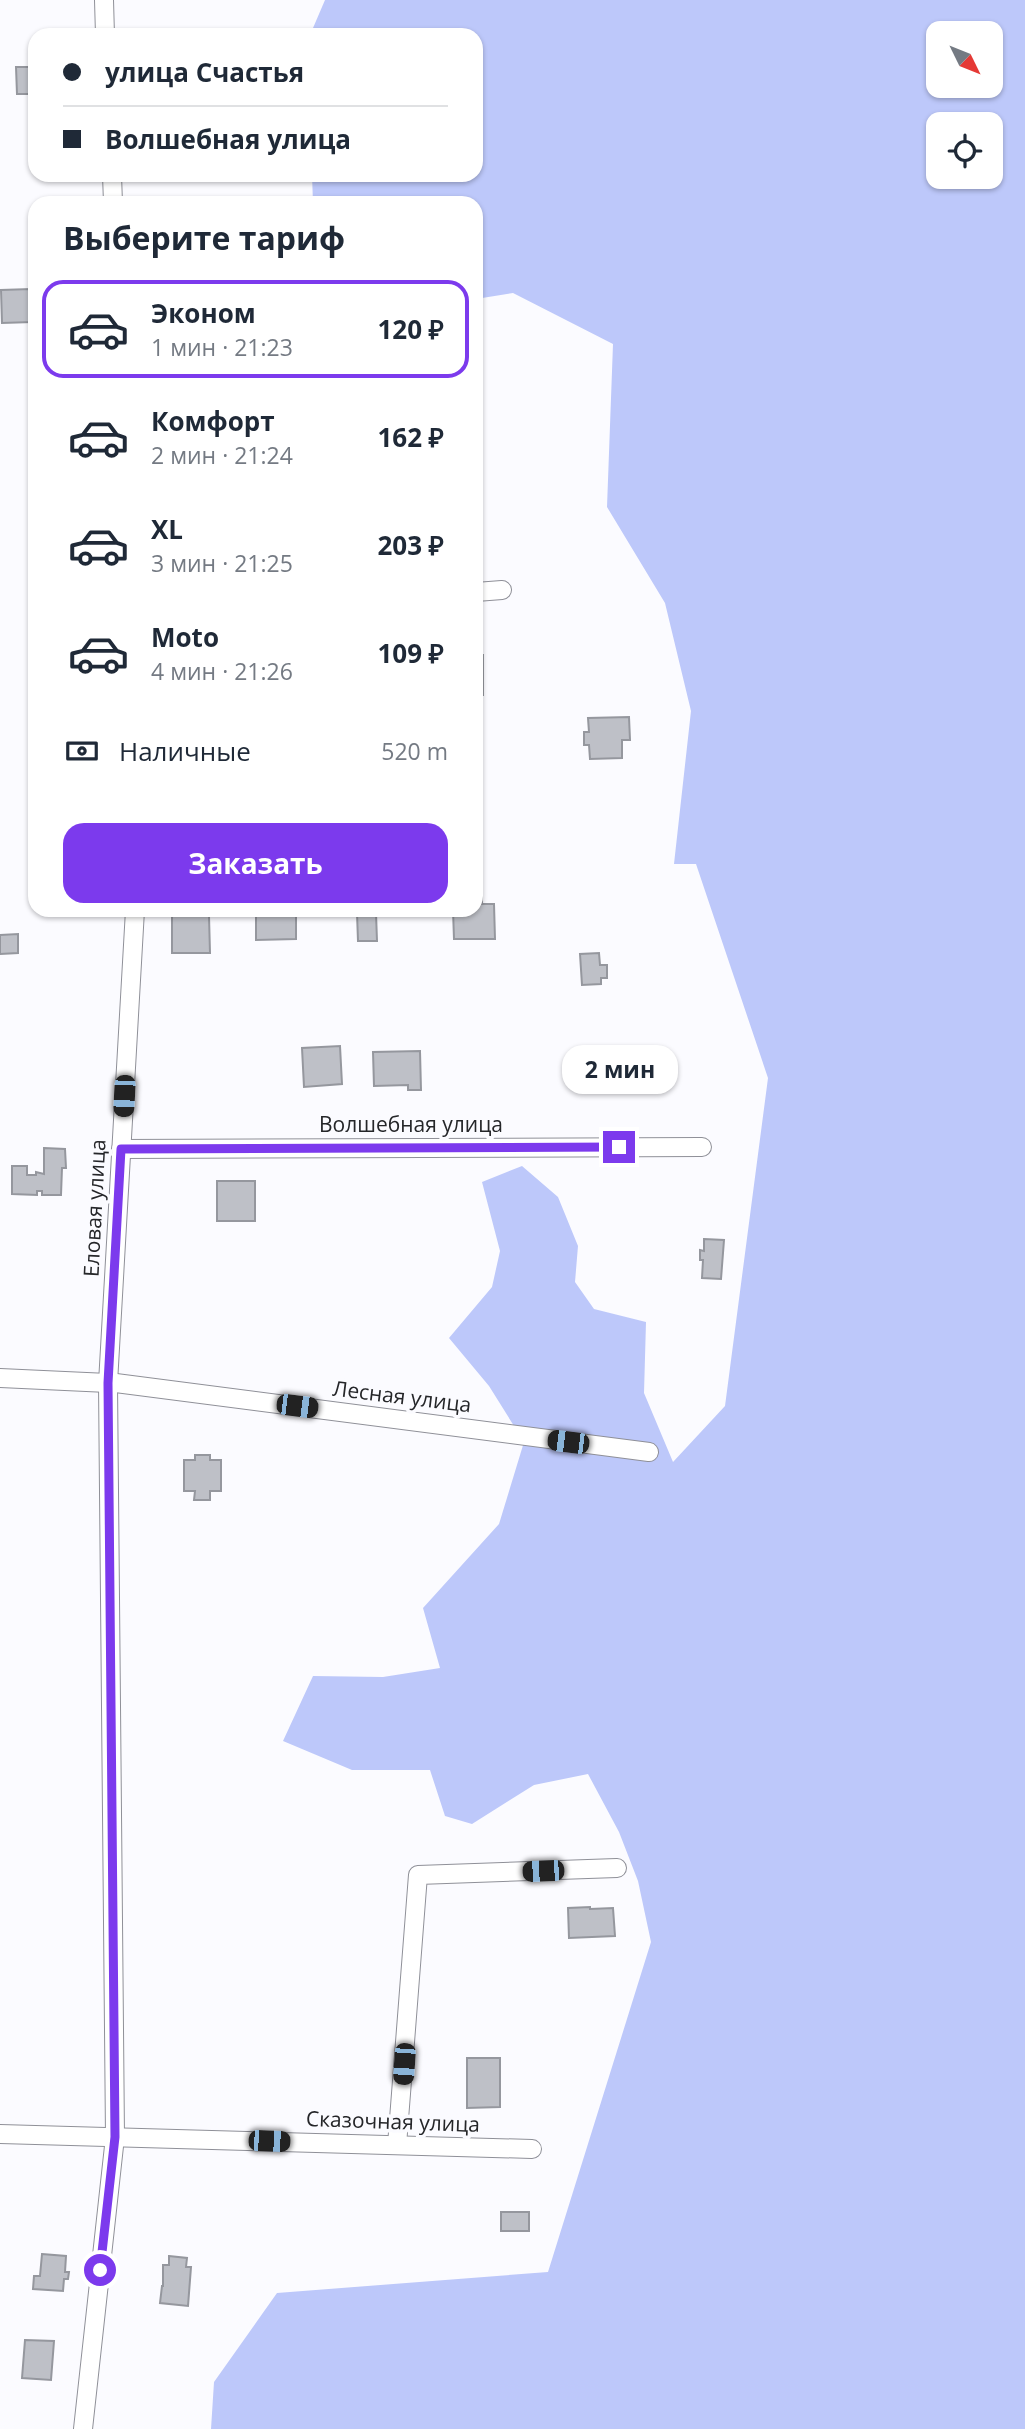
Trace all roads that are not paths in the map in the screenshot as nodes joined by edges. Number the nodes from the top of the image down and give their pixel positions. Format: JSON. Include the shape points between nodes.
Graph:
{"nodes":[{"id":1,"x":104,"y":0,"type":"edge"},
{"id":2,"x":105,"y":28,"type":"edge"},
{"id":3,"x":502,"y":590,"type":"dead end"},
{"id":4,"x":483,"y":591,"type":"edge"},
{"id":5,"x":135,"y":917,"type":"edge"},
{"id":6,"x":702,"y":1147,"type":"dead end"},
{"id":7,"x":121,"y":1149,"type":"junction"},
{"id":8,"x":0,"y":1378,"type":"edge"},
{"id":9,"x":108,"y":1382,"type":"junction"},
{"id":10,"x":649,"y":1452,"type":"dead end"},
{"id":11,"x":617,"y":1868,"type":"dead end"},
{"id":12,"x":0,"y":2134,"type":"edge"},
{"id":13,"x":115,"y":2137,"type":"junction"},
{"id":14,"x":397,"y":2145,"type":"junction"},
{"id":15,"x":532,"y":2149,"type":"dead end"},
{"id":16,"x":83,"y":2429,"type":"edge"}],
"edges":[{"from":1,"to":2,"type":"street"},
{"from":3,"to":4,"type":"street"},
{"from":5,"to":7,"type":"street","name":"Еловая улица"},
{"from":6,"to":7,"type":"street","name":"Волшебная улица"},
{"from":7,"to":9,"type":"street","name":"Еловая улица"},
{"from":8,"to":9,"type":"street","name":"Лесная улица"},
{"from":9,"to":10,"type":"street","name":"Лесная улица"},
{"from":9,"to":13,"type":"street","name":"Еловая улица"},
{"from":11,"to":14,"type":"street","via":[[418,1875]]},
{"from":12,"to":13,"type":"street","name":"Сказочная улица"},
{"from":13,"to":14,"type":"street","name":"Сказочная улица"},
{"from":13,"to":16,"type":"street","name":"Еловая улица"},
{"from":14,"to":15,"type":"street","name":"Сказочная улица"}]}
